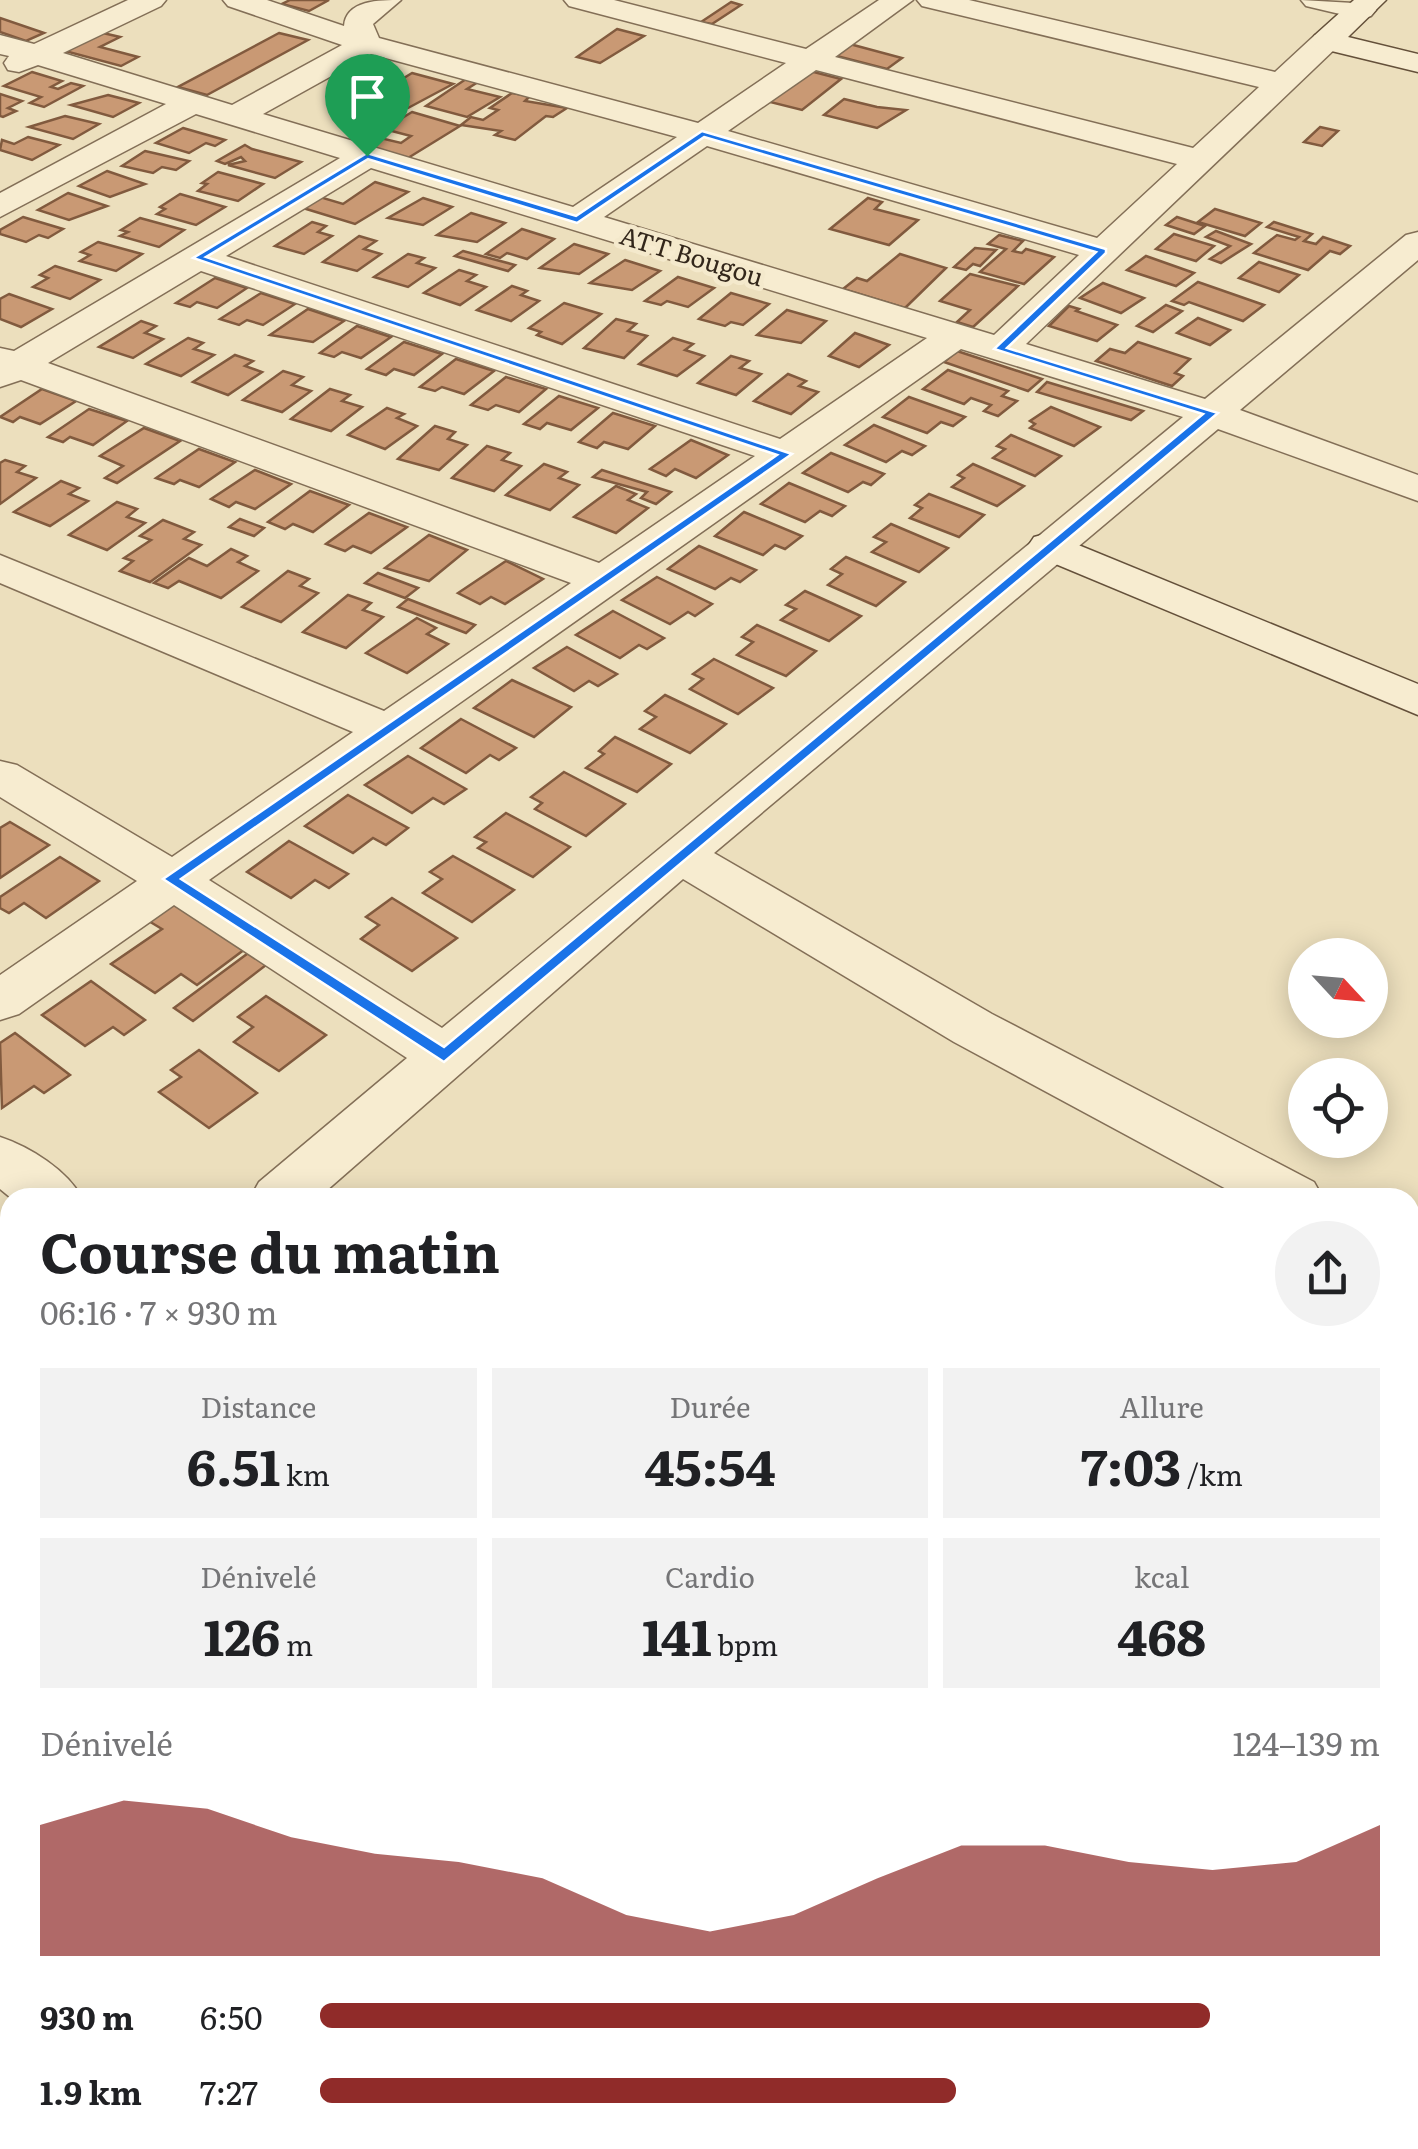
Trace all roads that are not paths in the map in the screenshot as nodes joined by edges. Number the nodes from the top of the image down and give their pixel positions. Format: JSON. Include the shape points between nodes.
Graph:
{"nodes":[{"id":1,"x":151,"y":0,"type":"edge"},
{"id":2,"x":238,"y":0,"type":"edge"},
{"id":3,"x":386,"y":0,"type":"edge"},
{"id":4,"x":578,"y":0,"type":"edge"},
{"id":5,"x":898,"y":0,"type":"edge"},
{"id":6,"x":932,"y":0,"type":"edge"},
{"id":7,"x":1316,"y":0,"type":"edge"},
{"id":8,"x":1366,"y":5,"type":"edge"},
{"id":9,"x":1326,"y":42,"type":"junction"},
{"id":10,"x":0,"y":44,"type":"edge"},
{"id":11,"x":367,"y":44,"type":"junction"},
{"id":12,"x":36,"y":55,"type":"junction"},
{"id":13,"x":810,"y":60,"type":"junction"},
{"id":14,"x":1418,"y":62,"type":"edge"},
{"id":15,"x":0,"y":72,"type":"edge"},
{"id":16,"x":1282,"y":83,"type":"junction"},
{"id":17,"x":192,"y":102,"type":"junction"},
{"id":18,"x":235,"y":116,"type":"junction"},
{"id":19,"x":702,"y":134,"type":"junction"},
{"id":20,"x":367,"y":156,"type":"junction"},
{"id":21,"x":1200,"y":160,"type":"junction"},
{"id":22,"x":0,"y":206,"type":"edge"},
{"id":23,"x":577,"y":220,"type":"junction"},
{"id":24,"x":1418,"y":242,"type":"edge"},
{"id":25,"x":1103,"y":251,"type":"junction"},
{"id":26,"x":198,"y":258,"type":"junction"},
{"id":27,"x":956,"y":336,"type":"junction"},
{"id":28,"x":1000,"y":349,"type":"junction"},
{"id":29,"x":6,"y":367,"type":"edge"},
{"id":30,"x":1212,"y":413,"type":"junction"},
{"id":31,"x":786,"y":454,"type":"junction"},
{"id":32,"x":1418,"y":489,"type":"edge"},
{"id":33,"x":1050,"y":546,"type":"junction"},
{"id":34,"x":0,"y":568,"type":"edge"},
{"id":35,"x":604,"y":580,"type":"junction"},
{"id":36,"x":1418,"y":700,"type":"edge"},
{"id":37,"x":387,"y":729,"type":"junction"},
{"id":38,"x":0,"y":776,"type":"edge"},
{"id":39,"x":680,"y":854,"type":"junction"},
{"id":40,"x":170,"y":879,"type":"junction"},
{"id":41,"x":0,"y":1001,"type":"edge"},
{"id":42,"x":444,"y":1056,"type":"junction"},
{"id":43,"x":0,"y":1159,"type":"edge"},
{"id":44,"x":39,"y":1188,"type":"edge"},
{"id":45,"x":290,"y":1188,"type":"edge"},
{"id":46,"x":1275,"y":1188,"type":"edge"}],
"edges":[{"from":1,"to":12,"type":"street"},
{"from":2,"to":11,"type":"street"},
{"from":3,"to":11,"type":"street","via":[[357,22]]},
{"from":4,"to":13,"type":"street"},
{"from":5,"to":13,"type":"street"},
{"from":6,"to":16,"type":"street"},
{"from":7,"to":8,"type":"street"},
{"from":8,"to":9,"type":"street"},
{"from":9,"to":14,"type":"street"},
{"from":9,"to":16,"type":"street"},
{"from":10,"to":12,"type":"street","name":"ATT Bougou"},
{"from":11,"to":18,"type":"street"},
{"from":11,"to":19,"type":"street"},
{"from":12,"to":15,"type":"street"},
{"from":12,"to":17,"type":"street","name":"ATT Bougou"},
{"from":13,"to":19,"type":"street"},
{"from":13,"to":21,"type":"street"},
{"from":16,"to":21,"type":"street"},
{"from":17,"to":18,"type":"street","name":"ATT Bougou"},
{"from":17,"to":22,"type":"street"},
{"from":18,"to":20,"type":"street","name":"ATT Bougou"},
{"from":19,"to":23,"type":"street"},
{"from":19,"to":25,"type":"street"},
{"from":20,"to":23,"type":"street","name":"ATT Bougou"},
{"from":20,"to":26,"type":"street"},
{"from":21,"to":25,"type":"street"},
{"from":23,"to":27,"type":"street","name":"ATT Bougou"},
{"from":24,"to":30,"type":"street"},
{"from":25,"to":28,"type":"street"},
{"from":26,"to":29,"type":"street"},
{"from":26,"to":31,"type":"street"},
{"from":27,"to":28,"type":"street","name":"ATT Bougou"},
{"from":27,"to":31,"type":"street"},
{"from":28,"to":30,"type":"street","name":"ATT Bougou"},
{"from":29,"to":35,"type":"street"},
{"from":30,"to":32,"type":"street","name":"ATT Bougou"},
{"from":30,"to":33,"type":"street"},
{"from":31,"to":35,"type":"street"},
{"from":33,"to":36,"type":"street"},
{"from":33,"to":39,"type":"street"},
{"from":34,"to":37,"type":"street"},
{"from":35,"to":37,"type":"street"},
{"from":37,"to":40,"type":"street"},
{"from":38,"to":40,"type":"street"},
{"from":39,"to":42,"type":"street"},
{"from":39,"to":46,"type":"street","via":[[972,1028]]},
{"from":40,"to":41,"type":"street"},
{"from":40,"to":42,"type":"street"},
{"from":42,"to":45,"type":"street"},
{"from":43,"to":44,"type":"street"}]}
